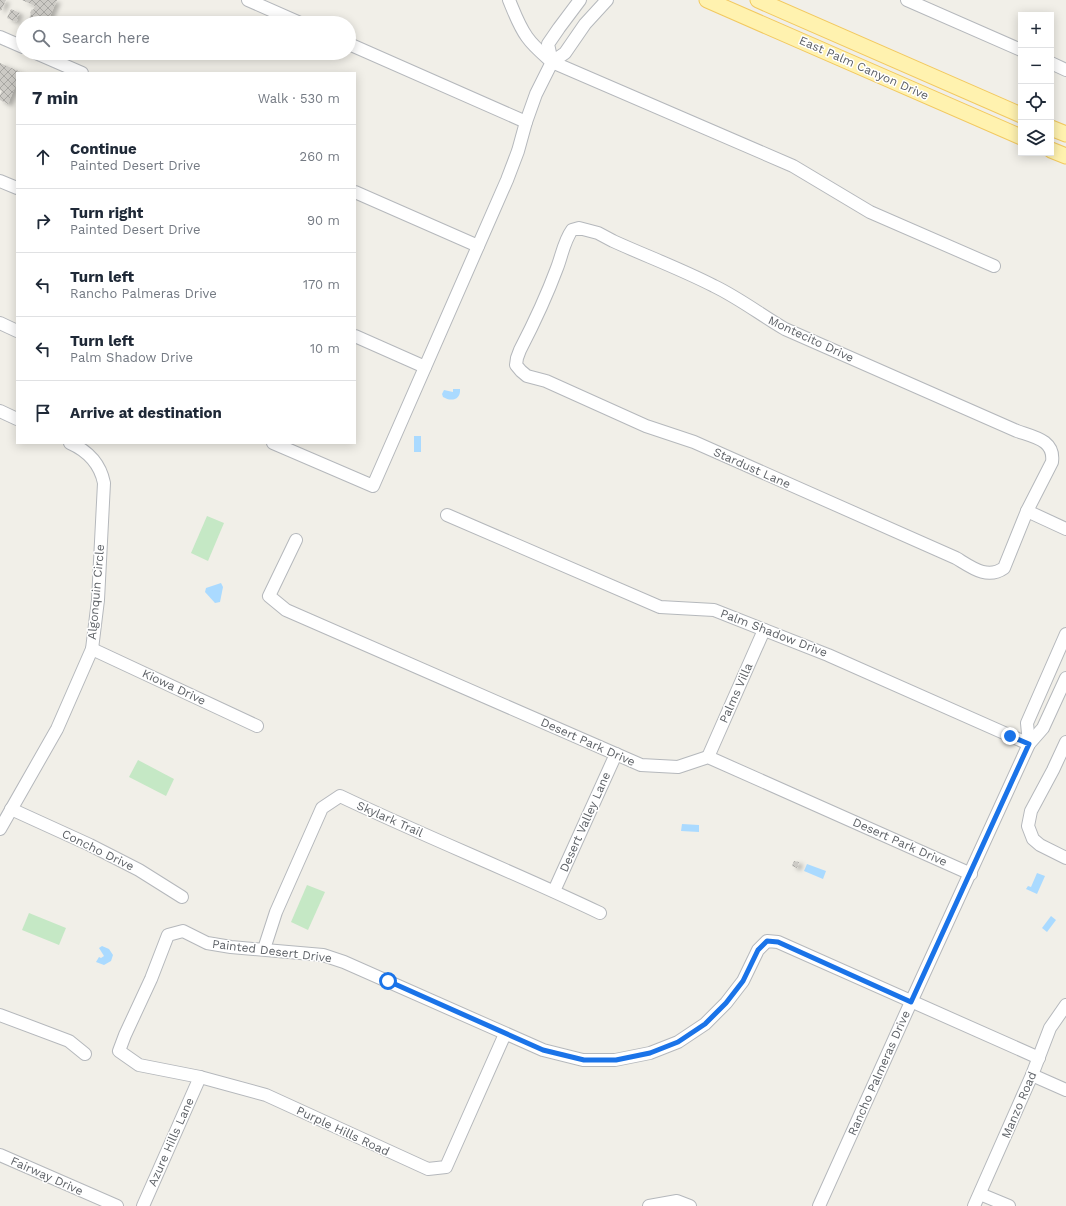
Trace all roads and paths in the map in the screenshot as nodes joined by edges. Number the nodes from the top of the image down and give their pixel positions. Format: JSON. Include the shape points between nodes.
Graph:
{"nodes":[{"id":1,"x":248,"y":0,"type":"edge"},
{"id":2,"x":509,"y":0,"type":"edge"},
{"id":3,"x":580,"y":0,"type":"edge"},
{"id":4,"x":607,"y":0,"type":"edge"},
{"id":5,"x":707,"y":0,"type":"edge"},
{"id":6,"x":758,"y":0,"type":"edge"},
{"id":7,"x":907,"y":0,"type":"edge"},
{"id":8,"x":284,"y":16,"type":"edge"},
{"id":9,"x":0,"y":37,"type":"edge"},
{"id":10,"x":16,"y":44,"type":"edge"},
{"id":11,"x":356,"y":47,"type":"edge"},
{"id":12,"x":1018,"y":49,"type":"edge"},
{"id":13,"x":52,"y":60,"type":"edge"},
{"id":14,"x":552,"y":62,"type":"junction"},
{"id":15,"x":1054,"y":64,"type":"edge"},
{"id":16,"x":1066,"y":70,"type":"edge"},
{"id":17,"x":80,"y":72,"type":"edge"},
{"id":18,"x":1018,"y":114,"type":"edge"},
{"id":19,"x":526,"y":122,"type":"junction"},
{"id":20,"x":1054,"y":129,"type":"edge"},
{"id":21,"x":1066,"y":134,"type":"edge"},
{"id":22,"x":1018,"y":136,"type":"edge"},
{"id":23,"x":1054,"y":151,"type":"edge"},
{"id":24,"x":1066,"y":156,"type":"edge"},
{"id":25,"x":0,"y":181,"type":"edge"},
{"id":26,"x":16,"y":188,"type":"edge"},
{"id":27,"x":356,"y":192,"type":"edge"},
{"id":28,"x":478,"y":246,"type":"junction"},
{"id":29,"x":994,"y":266,"type":"dead end"},
{"id":30,"x":547,"y":293,"type":"joint"},
{"id":31,"x":0,"y":323,"type":"edge"},
{"id":32,"x":16,"y":331,"type":"edge"},
{"id":33,"x":356,"y":336,"type":"edge"},
{"id":34,"x":425,"y":367,"type":"junction"},
{"id":35,"x":0,"y":411,"type":"edge"},
{"id":36,"x":16,"y":419,"type":"edge"},
{"id":37,"x":72,"y":444,"type":"edge"},
{"id":38,"x":275,"y":444,"type":"edge"},
{"id":39,"x":1027,"y":511,"type":"junction"},
{"id":40,"x":446,"y":515,"type":"dead end"},
{"id":41,"x":1066,"y":529,"type":"edge"},
{"id":42,"x":296,"y":540,"type":"dead end"},
{"id":43,"x":764,"y":630,"type":"junction"},
{"id":44,"x":1066,"y":634,"type":"edge"},
{"id":45,"x":92,"y":649,"type":"junction"},
{"id":46,"x":1066,"y":678,"type":"edge"},
{"id":47,"x":257,"y":726,"type":"dead end"},
{"id":48,"x":1066,"y":742,"type":"edge"},
{"id":49,"x":1029,"y":744,"type":"junction"},
{"id":50,"x":616,"y":754,"type":"junction"},
{"id":51,"x":708,"y":757,"type":"junction"},
{"id":52,"x":11,"y":809,"type":"junction"},
{"id":53,"x":0,"y":829,"type":"edge"},
{"id":54,"x":1066,"y":858,"type":"edge"},
{"id":55,"x":971,"y":874,"type":"junction"},
{"id":56,"x":554,"y":891,"type":"junction"},
{"id":57,"x":182,"y":897,"type":"dead end"},
{"id":58,"x":600,"y":913,"type":"dead end"},
{"id":59,"x":264,"y":949,"type":"junction"},
{"id":60,"x":911,"y":1002,"type":"junction"},
{"id":61,"x":1066,"y":1005,"type":"edge"},
{"id":62,"x":0,"y":1015,"type":"edge"},
{"id":63,"x":505,"y":1034,"type":"junction"},
{"id":64,"x":125,"y":1035,"type":"joint"},
{"id":65,"x":85,"y":1054,"type":"dead end"},
{"id":66,"x":1039,"y":1058,"type":"junction"},
{"id":67,"x":1032,"y":1075,"type":"junction"},
{"id":68,"x":200,"y":1077,"type":"junction"},
{"id":69,"x":1066,"y":1090,"type":"edge"},
{"id":70,"x":0,"y":1155,"type":"edge"},
{"id":71,"x":980,"y":1194,"type":"junction"},
{"id":72,"x":117,"y":1206,"type":"edge"},
{"id":73,"x":143,"y":1206,"type":"edge"},
{"id":74,"x":649,"y":1206,"type":"edge"},
{"id":75,"x":690,"y":1206,"type":"edge"},
{"id":76,"x":819,"y":1206,"type":"edge"},
{"id":77,"x":974,"y":1206,"type":"edge"},
{"id":78,"x":1009,"y":1206,"type":"edge"}],
"edges":[{"from":1,"to":8,"type":"street"},
{"from":2,"to":14,"type":"street","via":[[526,37]]},
{"from":3,"to":14,"type":"street","via":[[548,44]]},
{"from":4,"to":14,"type":"street","via":[[585,24],[565,53]]},
{"from":5,"to":22,"type":"main road","name":"East Palm Canyon Drive"},
{"from":6,"to":18,"type":"main road","name":"East Palm Canyon Drive"},
{"from":7,"to":12,"type":"street"},
{"from":9,"to":10,"type":"street"},
{"from":11,"to":19,"type":"street"},
{"from":13,"to":17,"type":"street"},
{"from":14,"to":19,"type":"street"},
{"from":14,"to":29,"type":"street","via":[[793,166],[870,212]]},
{"from":15,"to":16,"type":"street"},
{"from":19,"to":28,"type":"street","via":[[507,180]]},
{"from":20,"to":21,"type":"main road"},
{"from":23,"to":24,"type":"main road"},
{"from":25,"to":26,"type":"street"},
{"from":27,"to":28,"type":"street"},
{"from":28,"to":34,"type":"street"},
{"from":30,"to":39,"type":"street","name":"Montecito Drive","via":[[568,236],[572,230],[579,228],[598,233],[713,285],[785,329],[1042,440],[1053,454],[1052,462]]},
{"from":30,"to":39,"type":"street","name":"Stardust Lane","via":[[517,358],[516,365],[527,376],[546,381],[646,426],[694,442],[956,558],[986,574],[1004,568]]},
{"from":31,"to":32,"type":"street"},
{"from":33,"to":34,"type":"street"},
{"from":34,"to":38,"type":"street","via":[[372,486]]},
{"from":35,"to":36,"type":"street"},
{"from":37,"to":45,"type":"street","name":"Algonquin Circle","via":[[91,456],[102,472],[104,483],[98,600]]},
{"from":39,"to":41,"type":"street"},
{"from":40,"to":43,"type":"street","name":"Palm Shadow Drive","via":[[660,607],[714,610]]},
{"from":42,"to":50,"type":"street","name":"Desert Park Drive","via":[[269,596],[286,610]]},
{"from":43,"to":49,"type":"street","name":"Palm Shadow Drive","via":[[828,655]]},
{"from":43,"to":51,"type":"street","name":"Palms Villa"},
{"from":44,"to":49,"type":"street","name":"Rancho Palmeras Drive","via":[[1027,723]]},
{"from":45,"to":47,"type":"street","name":"Kiowa Drive"},
{"from":45,"to":52,"type":"street","name":"Algonquin Circle","via":[[57,729]]},
{"from":46,"to":49,"type":"street","name":"Rancho Palmeras Drive","via":[[1043,728]]},
{"from":48,"to":54,"type":"street","via":[[1031,811],[1028,826],[1033,838],[1040,845]]},
{"from":49,"to":55,"type":"street","name":"Rancho Palmeras Drive"},
{"from":50,"to":51,"type":"street","name":"Desert Park Drive","via":[[641,765],[678,766]]},
{"from":50,"to":56,"type":"street","name":"Desert Valley Lane"},
{"from":51,"to":55,"type":"street","name":"Desert Park Drive"},
{"from":52,"to":53,"type":"street","name":"Algonquin Circle"},
{"from":52,"to":57,"type":"street","name":"Concho Drive","via":[[139,870]]},
{"from":55,"to":60,"type":"street","name":"Rancho Palmeras Drive"},
{"from":56,"to":58,"type":"street","name":"Skylark Trail"},
{"from":56,"to":59,"type":"street","name":"Skylark Trail","via":[[340,796],[322,808],[276,912]]},
{"from":59,"to":63,"type":"street","name":"Painted Desert Drive","via":[[323,955],[344,962]]},
{"from":59,"to":64,"type":"street","name":"Painted Desert Drive","via":[[207,943],[183,931],[168,935]]},
{"from":60,"to":63,"type":"street","name":"Painted Desert Drive","via":[[778,942],[767,941],[758,950],[743,981],[705,1024],[678,1042],[650,1053],[616,1060],[584,1060],[543,1050]]},
{"from":60,"to":66,"type":"street","name":"Painted Desert Drive"},
{"from":60,"to":76,"type":"street","name":"Rancho Palmeras Drive"},
{"from":61,"to":66,"type":"street","name":"Manzo Road","via":[[1050,1028]]},
{"from":62,"to":65,"type":"street","via":[[69,1041]]},
{"from":63,"to":68,"type":"street","name":"Purple Hills Road","via":[[446,1168],[428,1169],[266,1095]]},
{"from":64,"to":68,"type":"street","name":"Purple Hills Road","via":[[119,1051],[139,1065]]},
{"from":66,"to":67,"type":"street","name":"Manzo Road"},
{"from":67,"to":69,"type":"street"},
{"from":67,"to":71,"type":"street","name":"Manzo Road"},
{"from":68,"to":73,"type":"street","name":"Azure Hills Lane"},
{"from":70,"to":72,"type":"street","name":"Fairway Drive"},
{"from":71,"to":77,"type":"street","name":"Manzo Road"},
{"from":71,"to":78,"type":"street"},
{"from":74,"to":75,"type":"street","via":[[677,1201]]}]}
